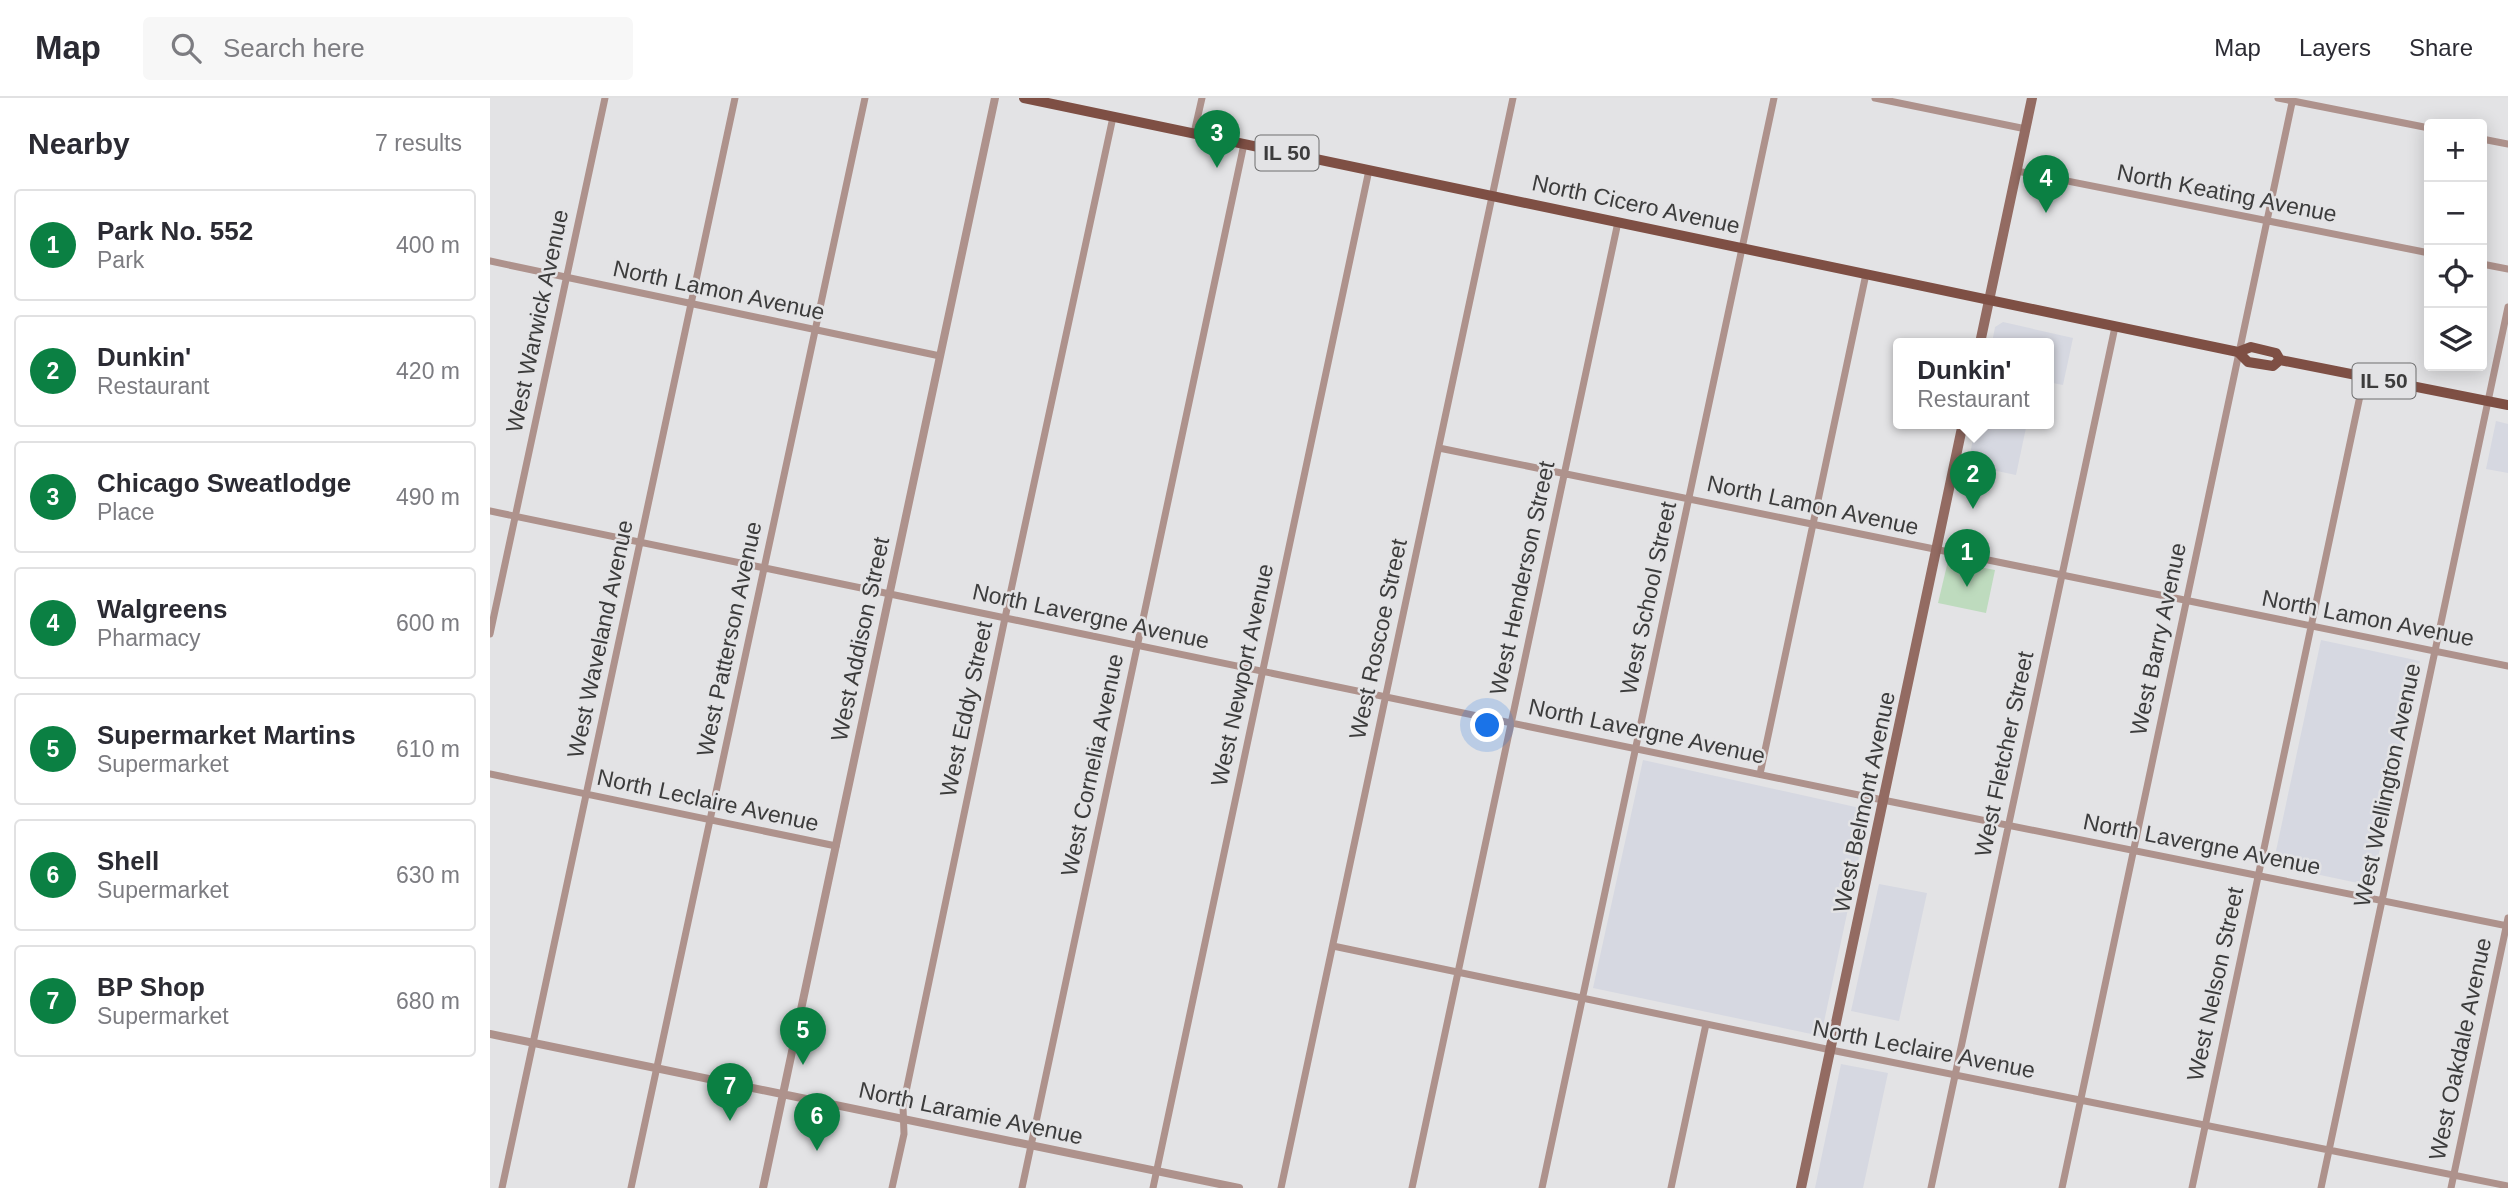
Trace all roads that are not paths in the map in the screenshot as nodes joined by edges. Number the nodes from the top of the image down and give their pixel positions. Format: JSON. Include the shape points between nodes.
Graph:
{"nodes":[{"id":1,"x":605,"y":98,"type":"edge"},
{"id":2,"x":735,"y":98,"type":"edge"},
{"id":3,"x":864,"y":98,"type":"edge"},
{"id":4,"x":995,"y":98,"type":"edge"},
{"id":5,"x":1024,"y":98,"type":"edge"},
{"id":6,"x":1202,"y":98,"type":"edge"},
{"id":7,"x":1513,"y":98,"type":"edge"},
{"id":8,"x":1774,"y":98,"type":"edge"},
{"id":9,"x":1875,"y":98,"type":"edge"},
{"id":10,"x":2032,"y":98,"type":"edge"},
{"id":11,"x":2277,"y":98,"type":"edge"},
{"id":12,"x":2293,"y":99,"type":"edge"},
{"id":13,"x":1113,"y":117,"type":"junction"},
{"id":14,"x":2424,"y":127,"type":"edge"},
{"id":15,"x":2026,"y":129,"type":"junction"},
{"id":16,"x":1194,"y":134,"type":"junction"},
{"id":17,"x":2487,"y":140,"type":"edge"},
{"id":18,"x":1244,"y":144,"type":"junction"},
{"id":19,"x":2508,"y":144,"type":"edge"},
{"id":20,"x":1369,"y":170,"type":"junction"},
{"id":21,"x":2017,"y":171,"type":"junction"},
{"id":22,"x":1493,"y":196,"type":"junction"},
{"id":23,"x":2267,"y":221,"type":"junction"},
{"id":24,"x":1618,"y":222,"type":"junction"},
{"id":25,"x":1742,"y":248,"type":"junction"},
{"id":26,"x":2424,"y":252,"type":"edge"},
{"id":27,"x":490,"y":261,"type":"edge"},
{"id":28,"x":2487,"y":265,"type":"edge"},
{"id":29,"x":2508,"y":269,"type":"edge"},
{"id":30,"x":1866,"y":274,"type":"junction"},
{"id":31,"x":566,"y":277,"type":"junction"},
{"id":32,"x":1989,"y":300,"type":"junction"},
{"id":33,"x":691,"y":303,"type":"junction"},
{"id":34,"x":2508,"y":307,"type":"edge"},
{"id":35,"x":2115,"y":327,"type":"junction"},
{"id":36,"x":815,"y":329,"type":"junction"},
{"id":37,"x":1981,"y":338,"type":"edge"},
{"id":38,"x":2238,"y":352,"type":"junction"},
{"id":39,"x":940,"y":356,"type":"junction"},
{"id":40,"x":2364,"y":377,"type":"junction"},
{"id":41,"x":2488,"y":401,"type":"junction"},
{"id":42,"x":2508,"y":405,"type":"edge"},
{"id":43,"x":1962,"y":429,"type":"edge"},
{"id":44,"x":1439,"y":448,"type":"junction"},
{"id":45,"x":1564,"y":474,"type":"junction"},
{"id":46,"x":1688,"y":499,"type":"junction"},
{"id":47,"x":490,"y":511,"type":"edge"},
{"id":48,"x":515,"y":517,"type":"junction"},
{"id":49,"x":1813,"y":525,"type":"junction"},
{"id":50,"x":640,"y":542,"type":"junction"},
{"id":51,"x":1937,"y":550,"type":"junction"},
{"id":52,"x":764,"y":568,"type":"junction"},
{"id":53,"x":2062,"y":576,"type":"junction"},
{"id":54,"x":889,"y":594,"type":"junction"},
{"id":55,"x":2186,"y":601,"type":"junction"},
{"id":56,"x":1004,"y":618,"type":"junction"},
{"id":57,"x":2310,"y":626,"type":"junction"},
{"id":58,"x":490,"y":634,"type":"edge"},
{"id":59,"x":1138,"y":645,"type":"junction"},
{"id":60,"x":2435,"y":651,"type":"junction"},
{"id":61,"x":2508,"y":666,"type":"edge"},
{"id":62,"x":1262,"y":671,"type":"junction"},
{"id":63,"x":1386,"y":697,"type":"junction"},
{"id":64,"x":1511,"y":723,"type":"junction"},
{"id":65,"x":1636,"y":748,"type":"junction"},
{"id":66,"x":490,"y":774,"type":"edge"},
{"id":67,"x":1760,"y":774,"type":"junction"},
{"id":68,"x":586,"y":794,"type":"junction"},
{"id":69,"x":1884,"y":800,"type":"junction"},
{"id":70,"x":710,"y":820,"type":"junction"},
{"id":71,"x":2009,"y":825,"type":"junction"},
{"id":72,"x":836,"y":846,"type":"junction"},
{"id":73,"x":2133,"y":850,"type":"junction"},
{"id":74,"x":2258,"y":875,"type":"junction"},
{"id":75,"x":2382,"y":900,"type":"junction"},
{"id":76,"x":2507,"y":923,"type":"edge"},
{"id":77,"x":1333,"y":946,"type":"junction"},
{"id":78,"x":1458,"y":972,"type":"junction"},
{"id":79,"x":1582,"y":998,"type":"junction"},
{"id":80,"x":1706,"y":1024,"type":"junction"},
{"id":81,"x":490,"y":1034,"type":"edge"},
{"id":82,"x":533,"y":1043,"type":"junction"},
{"id":83,"x":1830,"y":1050,"type":"junction"},
{"id":84,"x":657,"y":1068,"type":"junction"},
{"id":85,"x":1955,"y":1075,"type":"junction"},
{"id":86,"x":784,"y":1094,"type":"junction"},
{"id":87,"x":2080,"y":1101,"type":"junction"},
{"id":88,"x":903,"y":1119,"type":"junction"},
{"id":89,"x":2205,"y":1125,"type":"junction"},
{"id":90,"x":1031,"y":1145,"type":"junction"},
{"id":91,"x":2329,"y":1149,"type":"junction"},
{"id":92,"x":1157,"y":1171,"type":"junction"},
{"id":93,"x":2454,"y":1175,"type":"junction"},
{"id":94,"x":2508,"y":1186,"type":"edge"},
{"id":95,"x":502,"y":1188,"type":"edge"},
{"id":96,"x":631,"y":1188,"type":"edge"},
{"id":97,"x":763,"y":1188,"type":"edge"},
{"id":98,"x":892,"y":1188,"type":"edge"},
{"id":99,"x":1022,"y":1188,"type":"edge"},
{"id":100,"x":1153,"y":1188,"type":"edge"},
{"id":101,"x":1239,"y":1188,"type":"edge"},
{"id":102,"x":1281,"y":1188,"type":"edge"},
{"id":103,"x":1412,"y":1188,"type":"edge"},
{"id":104,"x":1542,"y":1188,"type":"edge"},
{"id":105,"x":1671,"y":1188,"type":"edge"},
{"id":106,"x":1801,"y":1188,"type":"edge"},
{"id":107,"x":1931,"y":1188,"type":"edge"},
{"id":108,"x":2062,"y":1188,"type":"edge"},
{"id":109,"x":2192,"y":1188,"type":"edge"},
{"id":110,"x":2321,"y":1188,"type":"edge"},
{"id":111,"x":2451,"y":1188,"type":"edge"}],
"edges":[{"from":1,"to":31,"type":"street","name":"West Warwick Avenue"},
{"from":2,"to":33,"type":"street","name":"West Waveland Avenue"},
{"from":3,"to":36,"type":"street","name":"West Patterson Avenue"},
{"from":4,"to":39,"type":"street","name":"West Addison Street"},
{"from":5,"to":13,"type":"main road","name":"North Cicero Avenue","number":"IL 50"},
{"from":6,"to":16,"type":"street"},
{"from":7,"to":22,"type":"street","name":"West Roscoe Street"},
{"from":8,"to":25,"type":"street","name":"West School Street"},
{"from":9,"to":15,"type":"street"},
{"from":10,"to":15,"type":"main road"},
{"from":11,"to":12,"type":"street"},
{"from":12,"to":14,"type":"street"},
{"from":12,"to":23,"type":"street","name":"West Barry Avenue"},
{"from":13,"to":16,"type":"main road","name":"North Cicero Avenue","number":"IL 50"},
{"from":13,"to":56,"type":"street","name":"West Eddy Street"},
{"from":15,"to":21,"type":"main road"},
{"from":16,"to":18,"type":"main road","name":"North Cicero Avenue","number":"IL 50"},
{"from":17,"to":19,"type":"street"},
{"from":18,"to":20,"type":"main road","name":"North Cicero Avenue","number":"IL 50"},
{"from":18,"to":59,"type":"street","name":"West Cornelia Avenue"},
{"from":20,"to":22,"type":"main road","name":"North Cicero Avenue","number":"IL 50"},
{"from":20,"to":62,"type":"street","name":"West Newport Avenue"},
{"from":21,"to":23,"type":"street","name":"North Keating Avenue"},
{"from":21,"to":32,"type":"main road"},
{"from":22,"to":24,"type":"main road","name":"North Cicero Avenue","number":"IL 50"},
{"from":22,"to":44,"type":"street","name":"West Roscoe Street"},
{"from":23,"to":26,"type":"street","name":"North Keating Avenue"},
{"from":23,"to":38,"type":"street","name":"West Barry Avenue"},
{"from":24,"to":25,"type":"main road","name":"North Cicero Avenue","number":"IL 50"},
{"from":24,"to":45,"type":"street","name":"West Henderson Street"},
{"from":25,"to":30,"type":"main road","name":"North Cicero Avenue","number":"IL 50"},
{"from":25,"to":46,"type":"street","name":"West School Street"},
{"from":27,"to":31,"type":"street","name":"North Lamon Avenue"},
{"from":28,"to":29,"type":"street"},
{"from":30,"to":32,"type":"main road","name":"North Cicero Avenue","number":"IL 50"},
{"from":30,"to":49,"type":"street"},
{"from":31,"to":33,"type":"street","name":"North Lamon Avenue"},
{"from":31,"to":48,"type":"street","name":"West Warwick Avenue"},
{"from":32,"to":35,"type":"main road","name":"North Cicero Avenue","number":"IL 50"},
{"from":32,"to":37,"type":"main road"},
{"from":33,"to":36,"type":"street","name":"North Lamon Avenue"},
{"from":33,"to":50,"type":"street","name":"West Waveland Avenue"},
{"from":34,"to":41,"type":"street","name":"West Wellington Avenue"},
{"from":35,"to":38,"type":"main road","name":"North Cicero Avenue","number":"IL 50"},
{"from":35,"to":53,"type":"street","name":"West Fletcher Street"},
{"from":36,"to":39,"type":"street","name":"North Lamon Avenue"},
{"from":36,"to":52,"type":"street","name":"West Patterson Avenue"},
{"from":38,"to":40,"type":"main road","name":"North Cicero Avenue","number":"IL 50","via":[[2251,347],[2276,353],[2280,360]]},
{"from":38,"to":55,"type":"street","name":"West Barry Avenue"},
{"from":39,"to":54,"type":"street","name":"West Addison Street"},
{"from":40,"to":41,"type":"main road","name":"North Cicero Avenue","number":"IL 50"},
{"from":40,"to":57,"type":"street","name":"West Nelson Street"},
{"from":41,"to":42,"type":"main road","name":"North Cicero Avenue","number":"IL 50"},
{"from":41,"to":60,"type":"street","name":"West Wellington Avenue"},
{"from":43,"to":51,"type":"main road","name":"West Belmont Avenue"},
{"from":44,"to":45,"type":"street","name":"North Lamon Avenue"},
{"from":44,"to":63,"type":"street","name":"West Roscoe Street"},
{"from":45,"to":46,"type":"street","name":"North Lamon Avenue"},
{"from":45,"to":64,"type":"street","name":"West Henderson Street"},
{"from":46,"to":49,"type":"street","name":"North Lamon Avenue"},
{"from":46,"to":65,"type":"street","name":"West School Street"},
{"from":47,"to":48,"type":"street","name":"North Lavergne Avenue"},
{"from":48,"to":50,"type":"street","name":"North Lavergne Avenue"},
{"from":48,"to":58,"type":"street","name":"West Warwick Avenue"},
{"from":49,"to":51,"type":"street","name":"North Lamon Avenue"},
{"from":49,"to":67,"type":"street"},
{"from":50,"to":52,"type":"street","name":"North Lavergne Avenue"},
{"from":50,"to":68,"type":"street","name":"West Waveland Avenue"},
{"from":51,"to":53,"type":"street","name":"North Lamon Avenue"},
{"from":51,"to":69,"type":"main road","name":"West Belmont Avenue"},
{"from":52,"to":54,"type":"street","name":"North Lavergne Avenue"},
{"from":52,"to":70,"type":"street","name":"West Patterson Avenue"},
{"from":53,"to":55,"type":"street","name":"North Lamon Avenue"},
{"from":53,"to":71,"type":"street","name":"West Fletcher Street"},
{"from":54,"to":56,"type":"street","name":"North Lavergne Avenue"},
{"from":54,"to":72,"type":"street","name":"West Addison Street"},
{"from":55,"to":57,"type":"street","name":"North Lamon Avenue"},
{"from":55,"to":73,"type":"street","name":"West Barry Avenue"},
{"from":56,"to":59,"type":"street","name":"North Lavergne Avenue"},
{"from":56,"to":88,"type":"street","name":"West Eddy Street"},
{"from":57,"to":60,"type":"street","name":"North Lamon Avenue"},
{"from":57,"to":74,"type":"street","name":"West Nelson Street"},
{"from":59,"to":62,"type":"street","name":"North Lavergne Avenue"},
{"from":59,"to":90,"type":"street","name":"West Cornelia Avenue"},
{"from":60,"to":61,"type":"street","name":"North Lamon Avenue"},
{"from":60,"to":75,"type":"street","name":"West Wellington Avenue"},
{"from":62,"to":63,"type":"street","name":"North Lavergne Avenue"},
{"from":62,"to":92,"type":"street","name":"West Newport Avenue"},
{"from":63,"to":64,"type":"street","name":"North Lavergne Avenue"},
{"from":63,"to":77,"type":"street","name":"West Roscoe Street"},
{"from":64,"to":65,"type":"street","name":"North Lavergne Avenue"},
{"from":64,"to":78,"type":"street","name":"West Henderson Street"},
{"from":65,"to":67,"type":"street","name":"North Lavergne Avenue"},
{"from":65,"to":79,"type":"street","name":"West School Street"},
{"from":66,"to":68,"type":"street","name":"North Leclaire Avenue"},
{"from":67,"to":69,"type":"street","name":"North Lavergne Avenue"},
{"from":68,"to":70,"type":"street","name":"North Leclaire Avenue"},
{"from":68,"to":82,"type":"street","name":"West Waveland Avenue"},
{"from":69,"to":71,"type":"street","name":"North Lavergne Avenue"},
{"from":69,"to":83,"type":"main road","name":"West Belmont Avenue"},
{"from":70,"to":72,"type":"street","name":"North Leclaire Avenue"},
{"from":70,"to":84,"type":"street","name":"West Patterson Avenue"},
{"from":71,"to":73,"type":"street","name":"North Lavergne Avenue"},
{"from":71,"to":85,"type":"street","name":"West Fletcher Street"},
{"from":72,"to":86,"type":"street","name":"West Addison Street"},
{"from":73,"to":74,"type":"street","name":"North Lavergne Avenue"},
{"from":73,"to":87,"type":"street","name":"West Barry Avenue"},
{"from":74,"to":75,"type":"street","name":"North Lavergne Avenue"},
{"from":74,"to":89,"type":"street","name":"West Nelson Street"},
{"from":75,"to":76,"type":"street","name":"North Lavergne Avenue"},
{"from":75,"to":91,"type":"street","name":"West Wellington Avenue"},
{"from":76,"to":93,"type":"street","name":"West Oakdale Avenue"},
{"from":77,"to":78,"type":"street","name":"North Leclaire Avenue"},
{"from":77,"to":102,"type":"street","name":"West Roscoe Street"},
{"from":78,"to":79,"type":"street","name":"North Leclaire Avenue"},
{"from":78,"to":103,"type":"street","name":"West Henderson Street"},
{"from":79,"to":80,"type":"street","name":"North Leclaire Avenue"},
{"from":79,"to":104,"type":"street","name":"West School Street"},
{"from":80,"to":83,"type":"street","name":"North Leclaire Avenue"},
{"from":80,"to":105,"type":"street"},
{"from":81,"to":82,"type":"street","name":"North Laramie Avenue"},
{"from":82,"to":84,"type":"street","name":"North Laramie Avenue"},
{"from":82,"to":95,"type":"street","name":"West Waveland Avenue"},
{"from":83,"to":85,"type":"street","name":"North Leclaire Avenue"},
{"from":83,"to":106,"type":"main road","name":"West Belmont Avenue"},
{"from":84,"to":86,"type":"street","name":"North Laramie Avenue"},
{"from":84,"to":96,"type":"street","name":"West Patterson Avenue"},
{"from":85,"to":87,"type":"street","name":"North Leclaire Avenue"},
{"from":85,"to":107,"type":"street","name":"West Fletcher Street"},
{"from":86,"to":88,"type":"street","name":"North Laramie Avenue"},
{"from":86,"to":97,"type":"street","name":"West Addison Street"},
{"from":87,"to":89,"type":"street","name":"North Leclaire Avenue"},
{"from":87,"to":108,"type":"street","name":"West Barry Avenue"},
{"from":88,"to":90,"type":"street","name":"North Laramie Avenue"},
{"from":88,"to":98,"type":"street","name":"West Eddy Street"},
{"from":89,"to":91,"type":"street","name":"North Leclaire Avenue"},
{"from":89,"to":109,"type":"street","name":"West Nelson Street"},
{"from":90,"to":92,"type":"street","name":"North Laramie Avenue"},
{"from":90,"to":99,"type":"street","name":"West Cornelia Avenue"},
{"from":91,"to":93,"type":"street","name":"North Leclaire Avenue"},
{"from":91,"to":110,"type":"street","name":"West Wellington Avenue"},
{"from":92,"to":100,"type":"street","name":"West Newport Avenue"},
{"from":92,"to":101,"type":"street","name":"North Laramie Avenue"},
{"from":93,"to":94,"type":"street","name":"North Leclaire Avenue"},
{"from":93,"to":111,"type":"street","name":"West Oakdale Avenue"}]}
